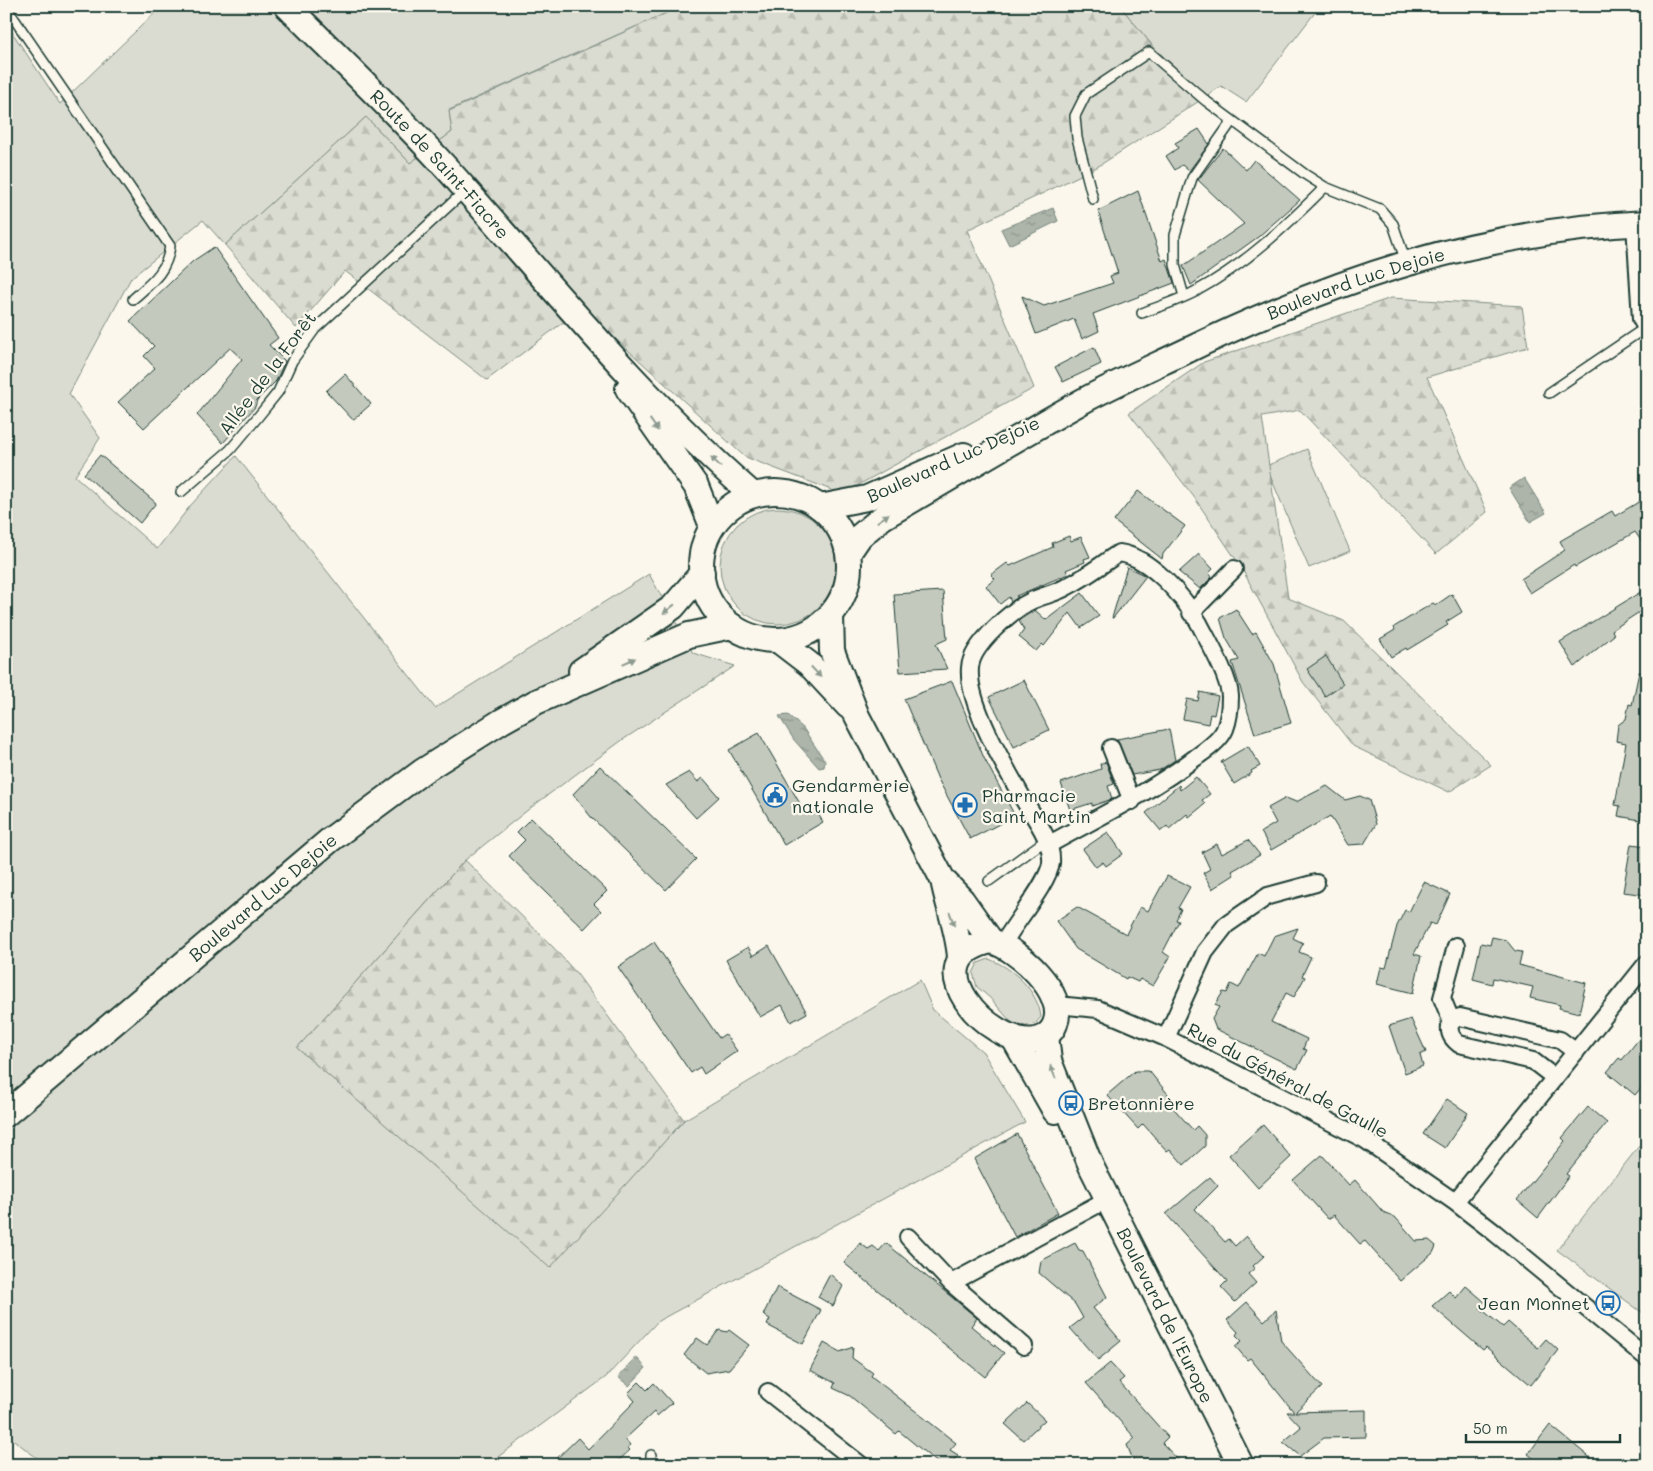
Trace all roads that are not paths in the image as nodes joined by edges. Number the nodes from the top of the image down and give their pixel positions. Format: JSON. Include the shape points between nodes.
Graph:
{"nodes":[{"id":1,"x":287,"y":6,"type":"edge"},
{"id":2,"x":6,"y":8,"type":"edge"},
{"id":3,"x":1232,"y":120,"type":"junction"},
{"id":4,"x":1325,"y":187,"type":"junction"},
{"id":5,"x":466,"y":189,"type":"junction"},
{"id":6,"x":1093,"y":199,"type":"dead end"},
{"id":7,"x":1641,"y":223,"type":"edge"},
{"id":8,"x":1406,"y":262,"type":"junction"},
{"id":9,"x":1184,"y":296,"type":"junction"},
{"id":10,"x":133,"y":299,"type":"dead end"},
{"id":11,"x":1142,"y":313,"type":"dead end"},
{"id":12,"x":585,"y":328,"type":"junction"},
{"id":13,"x":1646,"y":329,"type":"edge"},
{"id":14,"x":1549,"y":393,"type":"dead end"},
{"id":15,"x":1082,"y":402,"type":"junction"},
{"id":16,"x":182,"y":492,"type":"dead end"},
{"id":17,"x":752,"y":494,"type":"junction"},
{"id":18,"x":820,"y":507,"type":"junction"},
{"id":19,"x":712,"y":526,"type":"junction"},
{"id":20,"x":848,"y":552,"type":"junction"},
{"id":21,"x":1234,"y":569,"type":"dead end"},
{"id":22,"x":702,"y":573,"type":"junction"},
{"id":23,"x":1191,"y":612,"type":"junction"},
{"id":24,"x":830,"y":616,"type":"junction"},
{"id":25,"x":732,"y":626,"type":"junction"},
{"id":26,"x":779,"y":641,"type":"junction"},
{"id":27,"x":536,"y":702,"type":"junction"},
{"id":28,"x":857,"y":716,"type":"junction"},
{"id":29,"x":1111,"y":748,"type":"dead end"},
{"id":30,"x":1132,"y":801,"type":"junction"},
{"id":31,"x":1047,"y":842,"type":"junction"},
{"id":32,"x":943,"y":880,"type":"junction"},
{"id":33,"x":989,"y":881,"type":"dead end"},
{"id":34,"x":1316,"y":883,"type":"dead end"},
{"id":35,"x":997,"y":942,"type":"junction"},
{"id":36,"x":1456,"y":946,"type":"dead end"},
{"id":37,"x":960,"y":957,"type":"junction"},
{"id":38,"x":1647,"y":963,"type":"edge"},
{"id":39,"x":1057,"y":1005,"type":"junction"},
{"id":40,"x":1451,"y":1020,"type":"junction"},
{"id":41,"x":1046,"y":1036,"type":"junction"},
{"id":42,"x":1012,"y":1037,"type":"junction"},
{"id":43,"x":1166,"y":1038,"type":"junction"},
{"id":44,"x":1576,"y":1052,"type":"junction"},
{"id":45,"x":1555,"y":1078,"type":"junction"},
{"id":46,"x":6,"y":1114,"type":"edge"},
{"id":47,"x":1092,"y":1166,"type":"junction"},
{"id":48,"x":1108,"y":1199,"type":"junction"},
{"id":49,"x":1455,"y":1202,"type":"junction"},
{"id":50,"x":908,"y":1237,"type":"dead end"},
{"id":51,"x":951,"y":1283,"type":"junction"},
{"id":52,"x":1024,"y":1346,"type":"dead end"},
{"id":53,"x":1647,"y":1358,"type":"edge"},
{"id":54,"x":768,"y":1392,"type":"dead end"},
{"id":55,"x":651,"y":1454,"type":"dead end"},
{"id":56,"x":650,"y":1465,"type":"edge"},
{"id":57,"x":861,"y":1465,"type":"edge"},
{"id":58,"x":1241,"y":1465,"type":"edge"}],
"edges":[{"from":1,"to":5,"type":"main road","name":"Route de Saint-Fiacre"},
{"from":2,"to":10,"type":"lane","via":[[170,246],[169,261],[160,275]]},
{"from":3,"to":4,"type":"lane"},
{"from":3,"to":6,"type":"lane","via":[[1149,52],[1086,94],[1075,116],[1077,138]]},
{"from":3,"to":9,"type":"lane","via":[[1192,178],[1175,235],[1175,265]]},
{"from":4,"to":8,"type":"lane","via":[[1380,209],[1387,215]]},
{"from":4,"to":9,"type":"lane","via":[[1260,247],[1216,280]]},
{"from":5,"to":12,"type":"main road","name":"Route de Saint-Fiacre"},
{"from":5,"to":16,"type":"lane","name":"Allée de la Forêt","via":[[315,330],[292,361],[278,392],[257,418],[230,450]]},
{"from":7,"to":8,"type":"main road","name":"Boulevard Luc Dejoie","via":[[1562,229]]},
{"from":7,"to":13,"type":"street","via":[[1641,319]]},
{"from":8,"to":15,"type":"main road","name":"Boulevard Luc Dejoie","via":[[1249,320]]},
{"from":9,"to":11,"type":"lane"},
{"from":17,"to":12,"type":"main road","name":"Route de Saint-Fiacre","one_way":true,"via":[[717,463]]},
{"from":12,"to":19,"type":"main road","name":"Route de Saint-Fiacre","one_way":true,"via":[[696,486]]},
{"from":13,"to":14,"type":"lane"},
{"from":15,"to":18,"type":"main road","name":"Boulevard Luc Dejoie","via":[[867,498]]},
{"from":20,"to":15,"type":"main road","name":"Boulevard Luc Dejoie","one_way":true,"via":[[860,536],[884,517]]},
{"from":17,"to":18,"type":"main road","via":[[790,493]]},
{"from":17,"to":19,"type":"main road","via":[[722,514]]},
{"from":18,"to":20,"type":"main road","via":[[836,523]]},
{"from":19,"to":22,"type":"main road","via":[[702,553]]},
{"from":20,"to":24,"type":"main road","via":[[848,584],[841,602]]},
{"from":21,"to":23,"type":"street"},
{"from":22,"to":25,"type":"main road","via":[[707,596],[716,611]]},
{"from":22,"to":27,"type":"main road","name":"Boulevard Luc Dejoie","one_way":true,"via":[[674,607]]},
{"from":23,"to":30,"type":"street","via":[[1214,652],[1230,694],[1224,731],[1206,750]]},
{"from":23,"to":31,"type":"street","via":[[1166,581],[1148,566],[1133,555],[1119,553],[1068,587],[1031,600],[1000,623],[978,649],[970,667],[975,698],[992,743]]},
{"from":24,"to":26,"type":"main road","via":[[805,634]]},
{"from":24,"to":28,"type":"main road","via":[[832,651]]},
{"from":25,"to":26,"type":"main road","via":[[755,638]]},
{"from":27,"to":25,"type":"main road","name":"Boulevard Luc Dejoie","one_way":true,"via":[[689,634]]},
{"from":26,"to":28,"type":"main road","one_way":true,"via":[[809,664]]},
{"from":27,"to":46,"type":"main road","name":"Boulevard Luc Dejoie","via":[[423,771],[330,840]]},
{"from":28,"to":32,"type":"main road"},
{"from":29,"to":30,"type":"street"},
{"from":30,"to":31,"type":"street"},
{"from":31,"to":33,"type":"lane"},
{"from":31,"to":35,"type":"street","via":[[1051,863],[1046,876]]},
{"from":32,"to":35,"type":"main road"},
{"from":32,"to":37,"type":"main road","one_way":true},
{"from":34,"to":43,"type":"street","via":[[1268,896],[1226,925],[1205,952]]},
{"from":35,"to":37,"type":"main road","via":[[981,943]]},
{"from":35,"to":39,"type":"main road","via":[[1033,969]]},
{"from":36,"to":40,"type":"street","via":[[1442,998]]},
{"from":37,"to":42,"type":"main road","via":[[956,969],[960,993],[977,1012]]},
{"from":38,"to":44,"type":"street"},
{"from":39,"to":41,"type":"main road","via":[[1057,1021]]},
{"from":39,"to":43,"type":"street","name":"Rue du Général de Gaulle","via":[[1098,1009]]},
{"from":40,"to":44,"type":"street","via":[[1460,1017],[1560,1040]]},
{"from":40,"to":45,"type":"street","via":[[1451,1039],[1459,1044],[1533,1061]]},
{"from":41,"to":42,"type":"main road","via":[[1033,1040]]},
{"from":47,"to":41,"type":"main road","name":"Boulevard de l'Europe","one_way":true,"via":[[1048,1061]]},
{"from":42,"to":47,"type":"main road","name":"Boulevard de l'Europe","via":[[1076,1149]]},
{"from":43,"to":49,"type":"street","name":"Rue du Général de Gaulle","via":[[1358,1136]]},
{"from":44,"to":45,"type":"street"},
{"from":45,"to":49,"type":"street"},
{"from":47,"to":48,"type":"main road","name":"Boulevard de l'Europe"},
{"from":48,"to":51,"type":"street"},
{"from":48,"to":58,"type":"main road","name":"Boulevard de l'Europe"},
{"from":49,"to":53,"type":"street","name":"Rue du Général de Gaulle"},
{"from":50,"to":51,"type":"street"},
{"from":51,"to":52,"type":"street"},
{"from":54,"to":57,"type":"street"},
{"from":55,"to":56,"type":"lane"}]}
